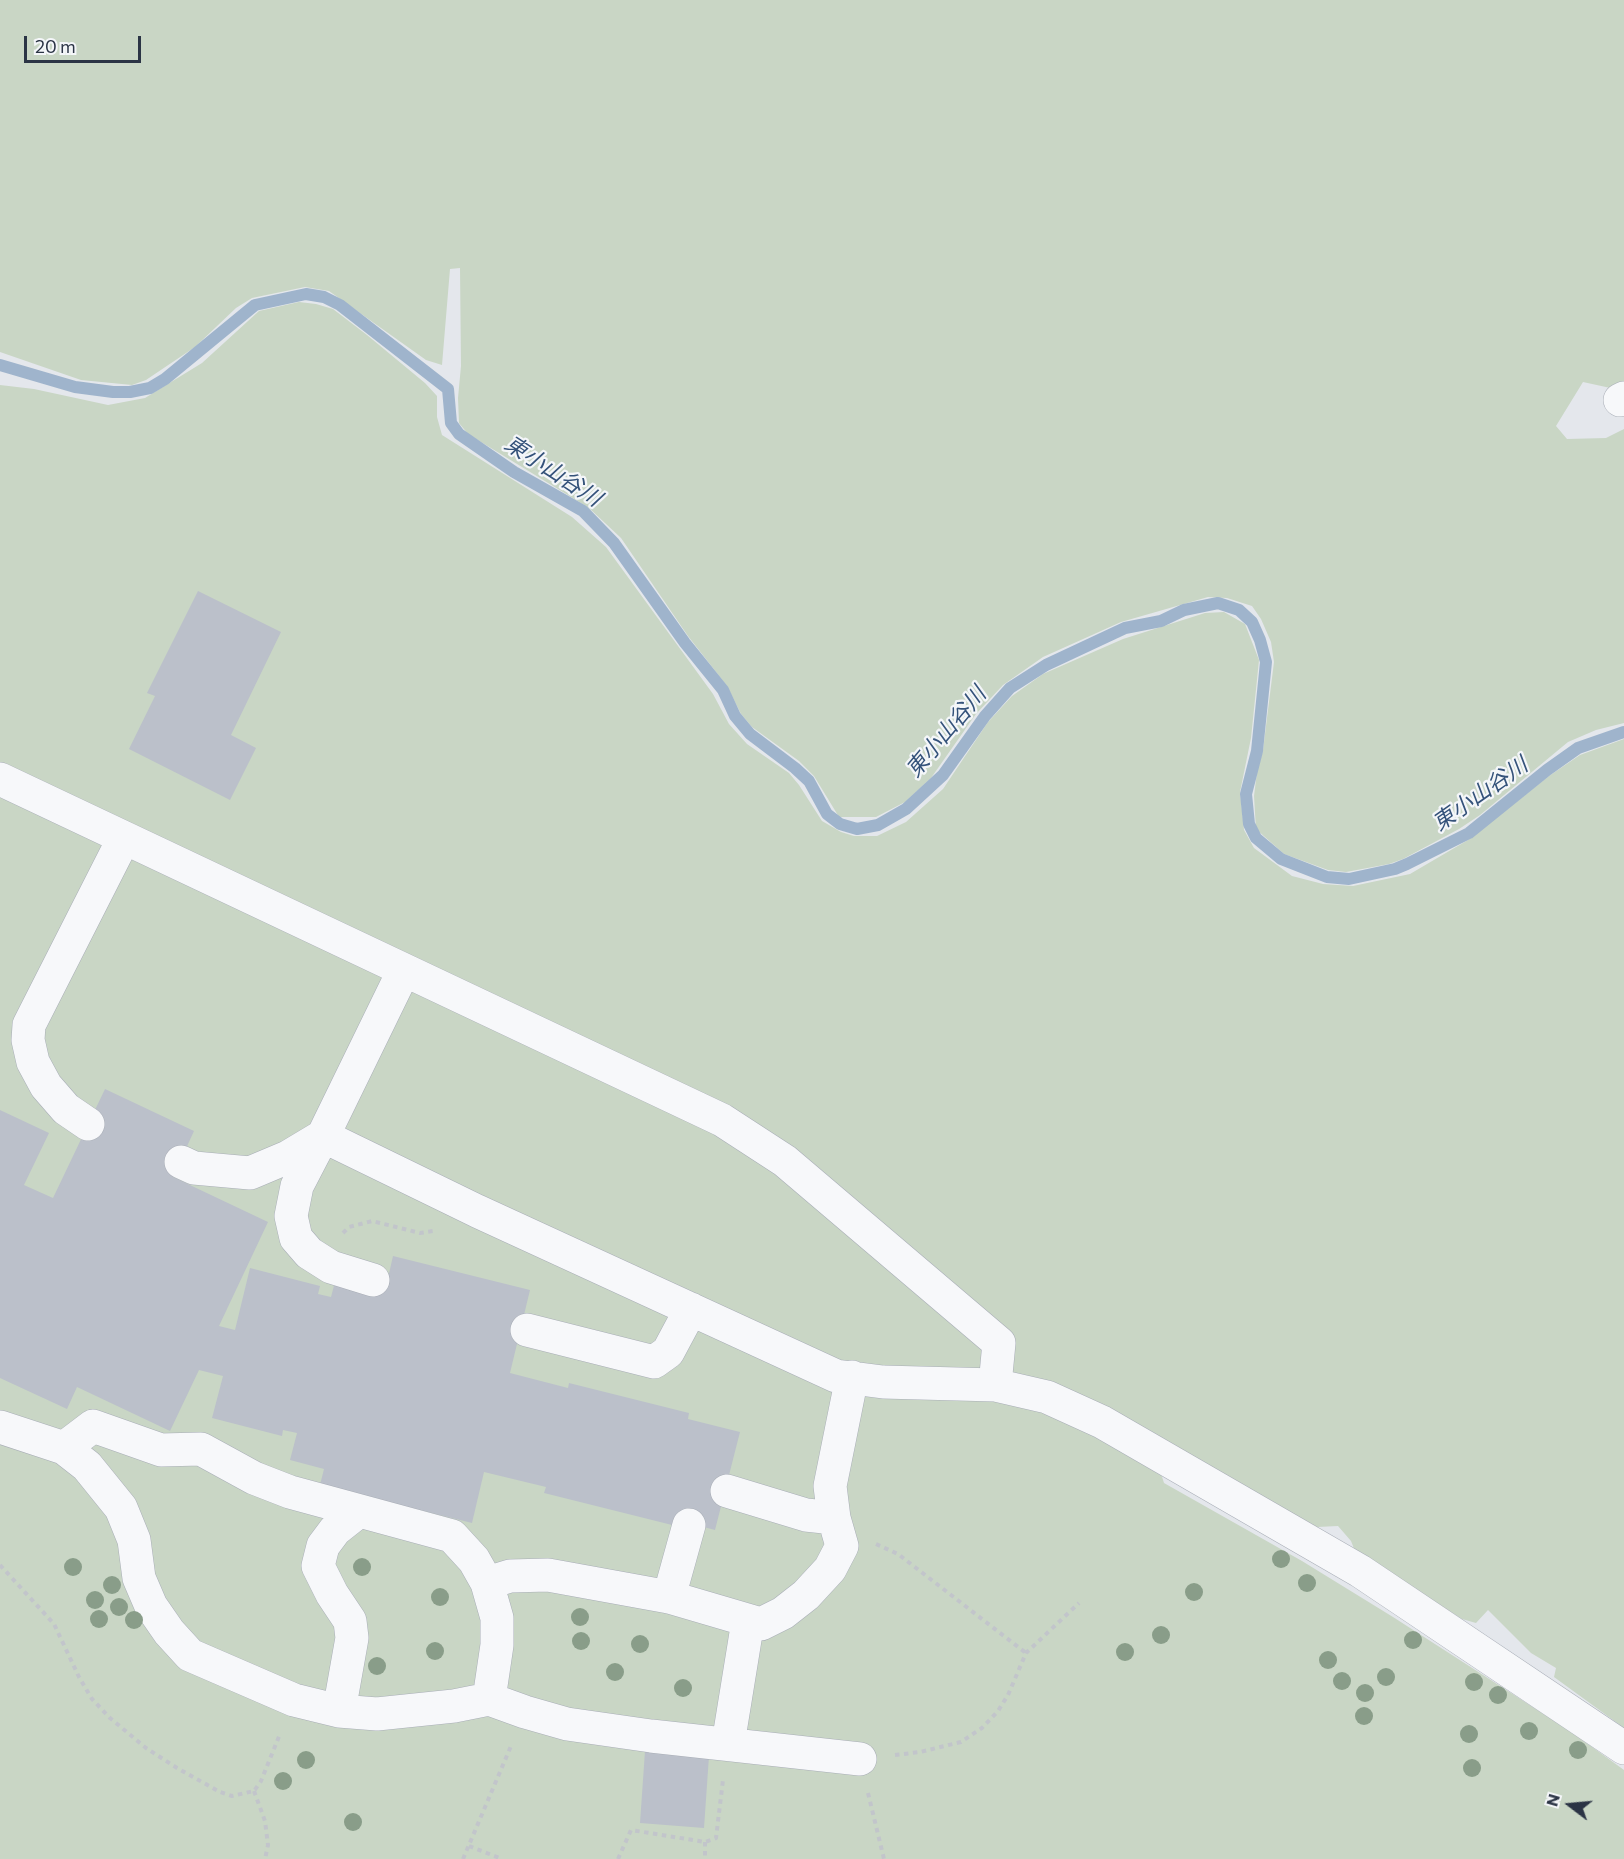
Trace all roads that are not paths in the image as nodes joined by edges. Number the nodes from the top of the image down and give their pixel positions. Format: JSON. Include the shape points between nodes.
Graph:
{"nodes":[{"id":1,"x":0,"y":779,"type":"edge"},
{"id":2,"x":124,"y":838,"type":"junction"},
{"id":3,"x":404,"y":970,"type":"junction"},
{"id":4,"x":87,"y":1124,"type":"dead end"},
{"id":5,"x":322,"y":1136,"type":"junction"},
{"id":6,"x":181,"y":1162,"type":"dead end"},
{"id":7,"x":373,"y":1280,"type":"dead end"},
{"id":8,"x":691,"y":1309,"type":"junction"},
{"id":9,"x":527,"y":1330,"type":"dead end"},
{"id":10,"x":852,"y":1377,"type":"junction"},
{"id":11,"x":995,"y":1385,"type":"junction"},
{"id":12,"x":0,"y":1427,"type":"edge"},
{"id":13,"x":64,"y":1448,"type":"junction"},
{"id":14,"x":727,"y":1491,"type":"dead end"},
{"id":15,"x":359,"y":1511,"type":"junction"},
{"id":16,"x":689,"y":1525,"type":"dead end"},
{"id":17,"x":837,"y":1528,"type":"junction"},
{"id":18,"x":487,"y":1583,"type":"junction"},
{"id":19,"x":669,"y":1597,"type":"junction"},
{"id":20,"x":748,"y":1620,"type":"junction"},
{"id":21,"x":489,"y":1699,"type":"junction"},
{"id":22,"x":339,"y":1711,"type":"junction"},
{"id":23,"x":728,"y":1744,"type":"junction"},
{"id":24,"x":1624,"y":1748,"type":"edge"},
{"id":25,"x":860,"y":1759,"type":"road end"}],
"edges":[{"from":1,"to":2,"type":"street"},
{"from":2,"to":3,"type":"street"},
{"from":2,"to":4,"type":"street","via":[[29,1025],[33,1062],[46,1086]]},
{"from":3,"to":5,"type":"street"},
{"from":3,"to":11,"type":"street","via":[[722,1120],[786,1161],[999,1343]]},
{"from":5,"to":6,"type":"street","via":[[288,1157],[250,1173],[194,1168]]},
{"from":5,"to":7,"type":"street","via":[[297,1186],[291,1216],[296,1238],[309,1253],[331,1267]]},
{"from":5,"to":8,"type":"street"},
{"from":8,"to":9,"type":"street","via":[[668,1352],[654,1362]]},
{"from":8,"to":10,"type":"street","via":[[836,1376]]},
{"from":10,"to":11,"type":"street","via":[[883,1382]]},
{"from":10,"to":17,"type":"street","via":[[830,1486]]},
{"from":11,"to":24,"type":"street","via":[[1047,1397],[1113,1428],[1360,1571]]},
{"from":12,"to":13,"type":"street"},
{"from":13,"to":15,"type":"street","via":[[93,1426],[161,1450],[201,1449],[254,1478]]},
{"from":13,"to":22,"type":"street","via":[[87,1466],[121,1508],[134,1540],[139,1578],[151,1606],[190,1655],[294,1700]]},
{"from":14,"to":17,"type":"street"},
{"from":15,"to":18,"type":"street","via":[[452,1536],[474,1560]]},
{"from":15,"to":22,"type":"street","via":[[335,1530],[323,1546],[318,1566],[350,1621],[352,1638]]},
{"from":16,"to":19,"type":"street"},
{"from":17,"to":20,"type":"street","via":[[842,1546],[830,1569],[806,1595],[761,1624]]},
{"from":18,"to":19,"type":"street","via":[[510,1576],[548,1575]]},
{"from":18,"to":21,"type":"street","via":[[497,1618]]},
{"from":19,"to":20,"type":"street"},
{"from":20,"to":23,"type":"street"},
{"from":21,"to":22,"type":"street","via":[[377,1714]]},
{"from":21,"to":23,"type":"street","via":[[567,1724]]},
{"from":23,"to":25,"type":"street"}]}
